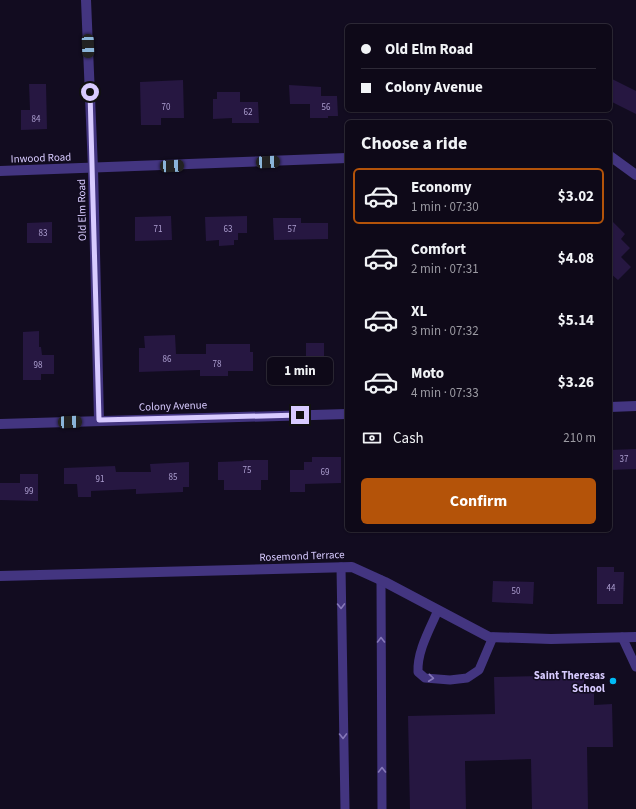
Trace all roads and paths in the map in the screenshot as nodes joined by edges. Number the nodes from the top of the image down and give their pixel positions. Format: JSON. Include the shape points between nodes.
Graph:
{"nodes":[{"id":1,"x":86,"y":0,"type":"edge"},
{"id":2,"x":612,"y":157,"type":"edge"},
{"id":3,"x":345,"y":158,"type":"edge"},
{"id":4,"x":93,"y":169,"type":"junction"},
{"id":5,"x":0,"y":171,"type":"edge"},
{"id":6,"x":636,"y":175,"type":"edge"},
{"id":7,"x":636,"y":406,"type":"edge"},
{"id":8,"x":612,"y":407,"type":"edge"},
{"id":9,"x":345,"y":414,"type":"edge"},
{"id":10,"x":99,"y":420,"type":"junction"},
{"id":11,"x":0,"y":424,"type":"edge"},
{"id":12,"x":341,"y":567,"type":"junction"},
{"id":13,"x":0,"y":576,"type":"edge"},
{"id":14,"x":381,"y":580,"type":"junction"},
{"id":15,"x":438,"y":610,"type":"junction"},
{"id":16,"x":493,"y":637,"type":"junction"},
{"id":17,"x":622,"y":637,"type":"junction"},
{"id":18,"x":636,"y":637,"type":"edge"},
{"id":19,"x":636,"y":667,"type":"edge"},
{"id":20,"x":345,"y":809,"type":"edge"},
{"id":21,"x":382,"y":809,"type":"edge"}],
"edges":[{"from":1,"to":4,"type":"street","name":"Old Elm Road"},
{"from":2,"to":6,"type":"street"},
{"from":3,"to":4,"type":"street","name":"Inwood Road"},
{"from":4,"to":5,"type":"street","name":"Inwood Road"},
{"from":4,"to":10,"type":"street","name":"Old Elm Road"},
{"from":7,"to":8,"type":"street"},
{"from":9,"to":10,"type":"street","name":"Colony Avenue"},
{"from":10,"to":11,"type":"street","name":"Colony Avenue"},
{"from":12,"to":13,"type":"street","name":"Rosemond Terrace"},
{"from":12,"to":14,"type":"street","name":"Rosemond Terrace","via":[[352,567]]},
{"from":12,"to":20,"type":"lane","one_way":true},
{"from":14,"to":15,"type":"street","name":"Rosemond Terrace"},
{"from":21,"to":14,"type":"lane","one_way":true},
{"from":15,"to":16,"type":"street","name":"Rosemond Terrace"},
{"from":15,"to":16,"type":"lane","one_way":true,"via":[[418,664],[418,672],[425,678],[467,678],[479,670]]},
{"from":16,"to":17,"type":"street","name":"Rosemond Terrace"},
{"from":17,"to":18,"type":"street","name":"Rosemond Terrace"},
{"from":17,"to":19,"type":"lane"}]}
